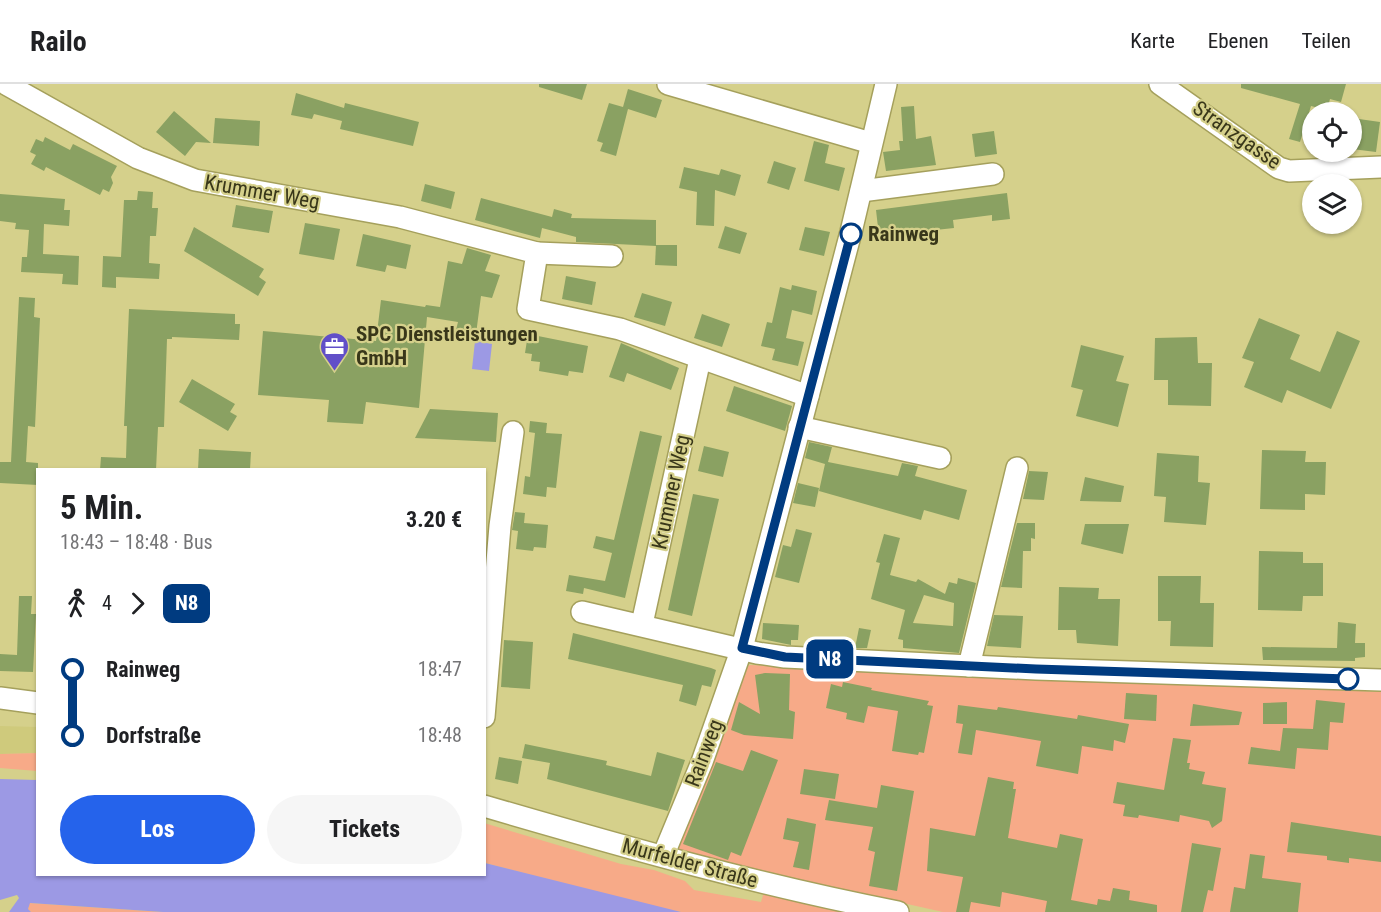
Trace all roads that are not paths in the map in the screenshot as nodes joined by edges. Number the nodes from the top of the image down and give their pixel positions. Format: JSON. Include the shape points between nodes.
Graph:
{"nodes":[{"id":1,"x":6,"y":84,"type":"edge"},
{"id":2,"x":668,"y":84,"type":"edge"},
{"id":3,"x":885,"y":84,"type":"edge"},
{"id":4,"x":1172,"y":87,"type":"edge"},
{"id":5,"x":871,"y":143,"type":"junction"},
{"id":6,"x":1381,"y":167,"type":"edge"},
{"id":7,"x":993,"y":174,"type":"dead end"},
{"id":8,"x":861,"y":191,"type":"junction"},
{"id":9,"x":537,"y":253,"type":"junction"},
{"id":10,"x":612,"y":256,"type":"dead end"},
{"id":11,"x":700,"y":359,"type":"junction"},
{"id":12,"x":808,"y":396,"type":"junction"},
{"id":13,"x":799,"y":427,"type":"junction"},
{"id":14,"x":513,"y":432,"type":"dead end"},
{"id":15,"x":940,"y":458,"type":"dead end"},
{"id":16,"x":1017,"y":468,"type":"dead end"},
{"id":17,"x":582,"y":612,"type":"dead end"},
{"id":18,"x":642,"y":624,"type":"junction"},
{"id":19,"x":742,"y":648,"type":"junction"},
{"id":20,"x":969,"y":666,"type":"junction"},
{"id":21,"x":1381,"y":680,"type":"edge"},
{"id":22,"x":486,"y":693,"type":"edge"},
{"id":23,"x":0,"y":698,"type":"edge"},
{"id":24,"x":36,"y":703,"type":"edge"},
{"id":25,"x":486,"y":807,"type":"edge"},
{"id":26,"x":663,"y":856,"type":"junction"},
{"id":27,"x":898,"y":912,"type":"edge"}],
"edges":[{"from":1,"to":9,"type":"street","name":"Krummer Weg","via":[[138,158],[195,180],[400,217]]},
{"from":2,"to":5,"type":"street"},
{"from":3,"to":5,"type":"street","name":"Rainweg"},
{"from":4,"to":6,"type":"street","name":"Stranzgasse","via":[[1279,168],[1289,171]]},
{"from":5,"to":8,"type":"street","name":"Rainweg"},
{"from":7,"to":8,"type":"street"},
{"from":8,"to":12,"type":"street","name":"Rainweg"},
{"from":9,"to":10,"type":"street","name":"Krummer Weg"},
{"from":9,"to":11,"type":"street","via":[[528,309],[620,330]]},
{"from":11,"to":12,"type":"street"},
{"from":11,"to":18,"type":"street","name":"Krummer Weg"},
{"from":12,"to":13,"type":"street","name":"Rainweg"},
{"from":13,"to":15,"type":"street"},
{"from":13,"to":19,"type":"street","name":"Rainweg"},
{"from":14,"to":22,"type":"street","via":[[500,526]]},
{"from":16,"to":20,"type":"street"},
{"from":17,"to":18,"type":"street"},
{"from":18,"to":19,"type":"street"},
{"from":19,"to":20,"type":"street","via":[[785,657]]},
{"from":19,"to":26,"type":"street","name":"Rainweg","via":[[702,762]]},
{"from":20,"to":21,"type":"street"},
{"from":23,"to":24,"type":"street"},
{"from":25,"to":26,"type":"street","name":"Murfelder Straße"},
{"from":26,"to":27,"type":"street","name":"Murfelder Straße","via":[[830,899]]}]}
